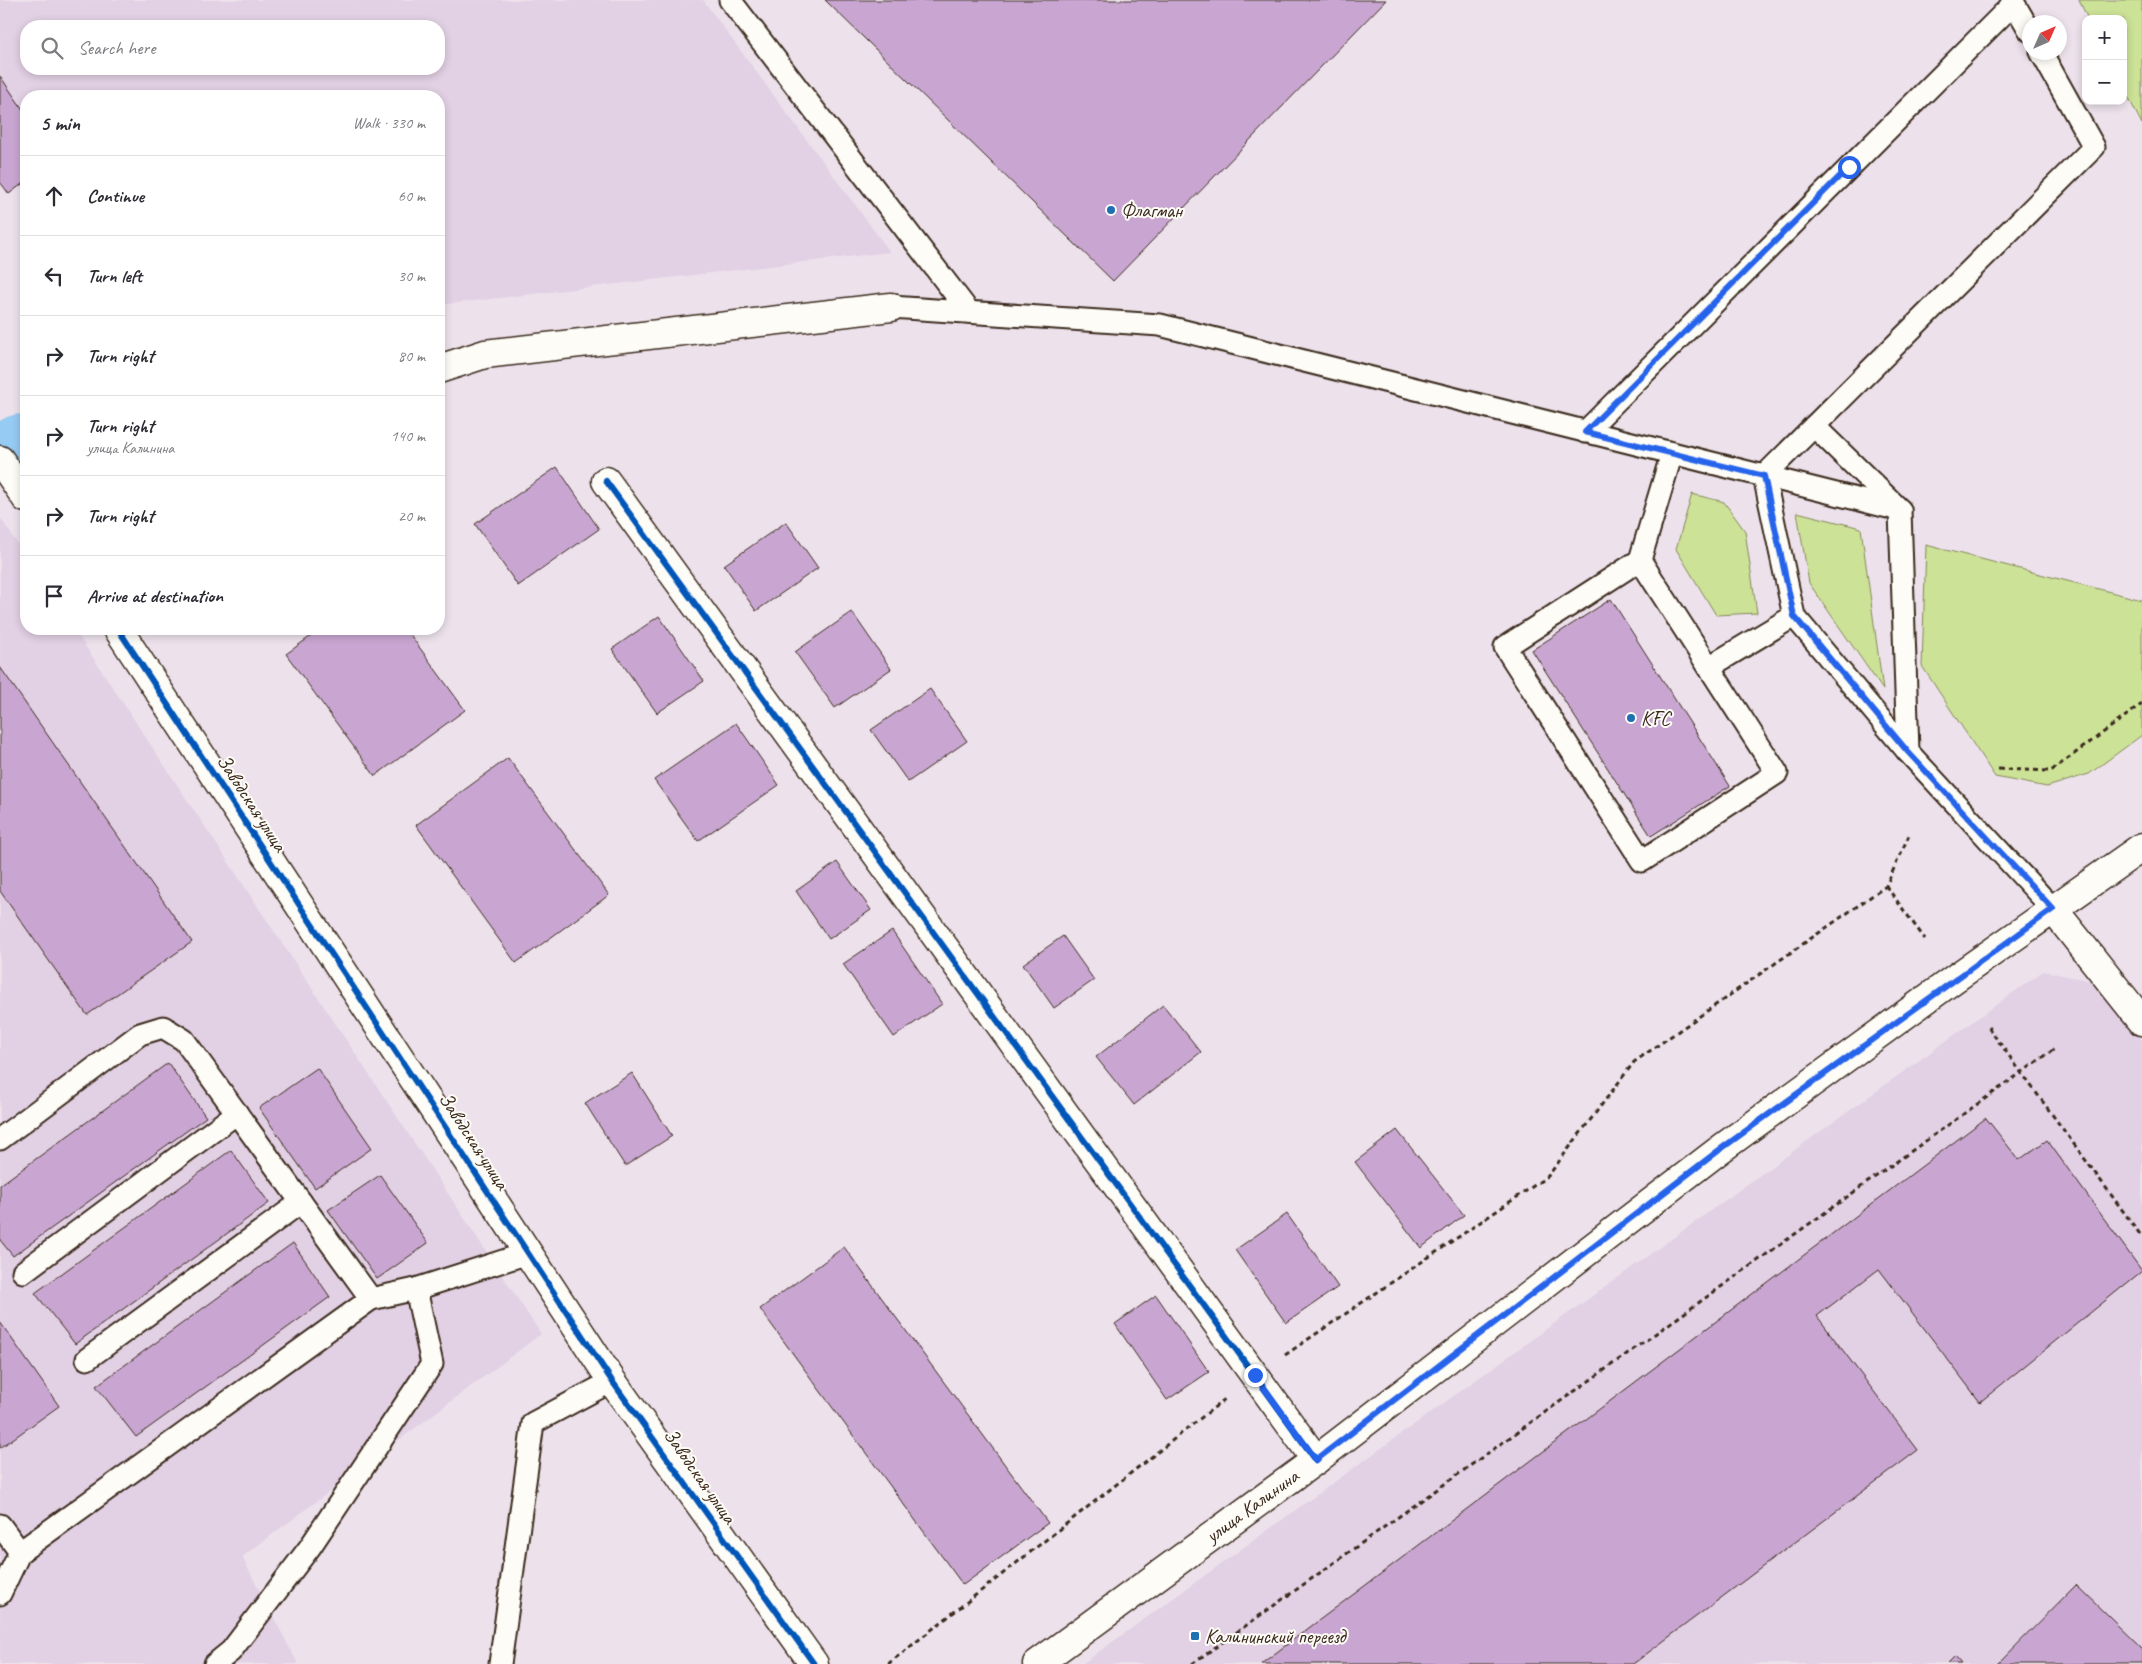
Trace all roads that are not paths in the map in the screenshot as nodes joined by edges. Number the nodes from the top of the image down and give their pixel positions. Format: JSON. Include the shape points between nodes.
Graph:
{"nodes":[{"id":1,"x":730,"y":0,"type":"edge"},
{"id":2,"x":2013,"y":1,"type":"edge"},
{"id":3,"x":2022,"y":17,"type":"edge"},
{"id":4,"x":2045,"y":60,"type":"edge"},
{"id":5,"x":891,"y":307,"type":"joint"},
{"id":6,"x":969,"y":312,"type":"junction"},
{"id":7,"x":445,"y":367,"type":"edge"},
{"id":8,"x":1814,"y":426,"type":"junction"},
{"id":9,"x":1585,"y":432,"type":"junction"},
{"id":10,"x":1672,"y":453,"type":"junction"},
{"id":11,"x":0,"y":460,"type":"edge"},
{"id":12,"x":1764,"y":476,"type":"junction"},
{"id":13,"x":606,"y":481,"type":"dead end"},
{"id":14,"x":20,"y":489,"type":"edge"},
{"id":15,"x":1900,"y":510,"type":"junction"},
{"id":16,"x":1640,"y":560,"type":"junction"},
{"id":17,"x":1794,"y":616,"type":"junction"},
{"id":18,"x":122,"y":635,"type":"edge"},
{"id":19,"x":1709,"y":667,"type":"junction"},
{"id":20,"x":1908,"y":752,"type":"junction"},
{"id":21,"x":2142,"y":847,"type":"edge"},
{"id":22,"x":2053,"y":909,"type":"junction"},
{"id":23,"x":2142,"y":1021,"type":"edge"},
{"id":24,"x":237,"y":1113,"type":"junction"},
{"id":25,"x":0,"y":1139,"type":"edge"},
{"id":26,"x":301,"y":1202,"type":"junction"},
{"id":27,"x":528,"y":1253,"type":"junction"},
{"id":28,"x":23,"y":1272,"type":"dead end"},
{"id":29,"x":416,"y":1289,"type":"junction"},
{"id":30,"x":371,"y":1299,"type":"junction"},
{"id":31,"x":87,"y":1359,"type":"dead end"},
{"id":32,"x":612,"y":1381,"type":"junction"},
{"id":33,"x":1316,"y":1460,"type":"junction"},
{"id":34,"x":0,"y":1525,"type":"edge"},
{"id":35,"x":20,"y":1552,"type":"junction"},
{"id":36,"x":0,"y":1594,"type":"edge"},
{"id":37,"x":215,"y":1664,"type":"edge"},
{"id":38,"x":500,"y":1664,"type":"edge"},
{"id":39,"x":814,"y":1664,"type":"edge"},
{"id":40,"x":1037,"y":1664,"type":"edge"}],
"edges":[{"from":1,"to":6,"type":"lane"},
{"from":2,"to":3,"type":"lane"},
{"from":2,"to":9,"type":"lane"},
{"from":4,"to":8,"type":"lane","via":[[2094,147]]},
{"from":5,"to":6,"type":"lane"},
{"from":5,"to":7,"type":"street","via":[[484,354]]},
{"from":6,"to":9,"type":"lane","via":[[1160,325]]},
{"from":8,"to":12,"type":"lane"},
{"from":8,"to":15,"type":"lane"},
{"from":9,"to":10,"type":"lane"},
{"from":10,"to":12,"type":"lane"},
{"from":10,"to":16,"type":"lane"},
{"from":11,"to":14,"type":"street"},
{"from":12,"to":15,"type":"lane"},
{"from":12,"to":17,"type":"lane"},
{"from":13,"to":33,"type":"street"},
{"from":15,"to":20,"type":"lane"},
{"from":16,"to":19,"type":"lane"},
{"from":16,"to":19,"type":"lane","via":[[1506,647],[1642,861],[1778,773]]},
{"from":17,"to":19,"type":"lane"},
{"from":17,"to":20,"type":"lane"},
{"from":18,"to":27,"type":"street","name":"Заводская улица"},
{"from":20,"to":22,"type":"lane"},
{"from":21,"to":22,"type":"street","name":"улица Калинина"},
{"from":22,"to":23,"type":"street"},
{"from":22,"to":33,"type":"street","name":"улица Калинина","via":[[1718,1151]]},
{"from":24,"to":25,"type":"lane","via":[[184,1040],[163,1027],[140,1034]]},
{"from":24,"to":26,"type":"lane"},
{"from":24,"to":28,"type":"lane"},
{"from":26,"to":30,"type":"lane"},
{"from":26,"to":31,"type":"lane"},
{"from":27,"to":29,"type":"lane"},
{"from":27,"to":32,"type":"street","name":"Заводская улица"},
{"from":29,"to":30,"type":"lane"},
{"from":29,"to":37,"type":"lane","via":[[432,1364],[310,1547],[231,1650]]},
{"from":30,"to":35,"type":"lane"},
{"from":32,"to":38,"type":"lane","via":[[533,1423]]},
{"from":32,"to":39,"type":"street","name":"Заводская улица"},
{"from":33,"to":40,"type":"street","name":"улица Калинина"},
{"from":34,"to":35,"type":"lane"},
{"from":35,"to":36,"type":"lane"}]}
